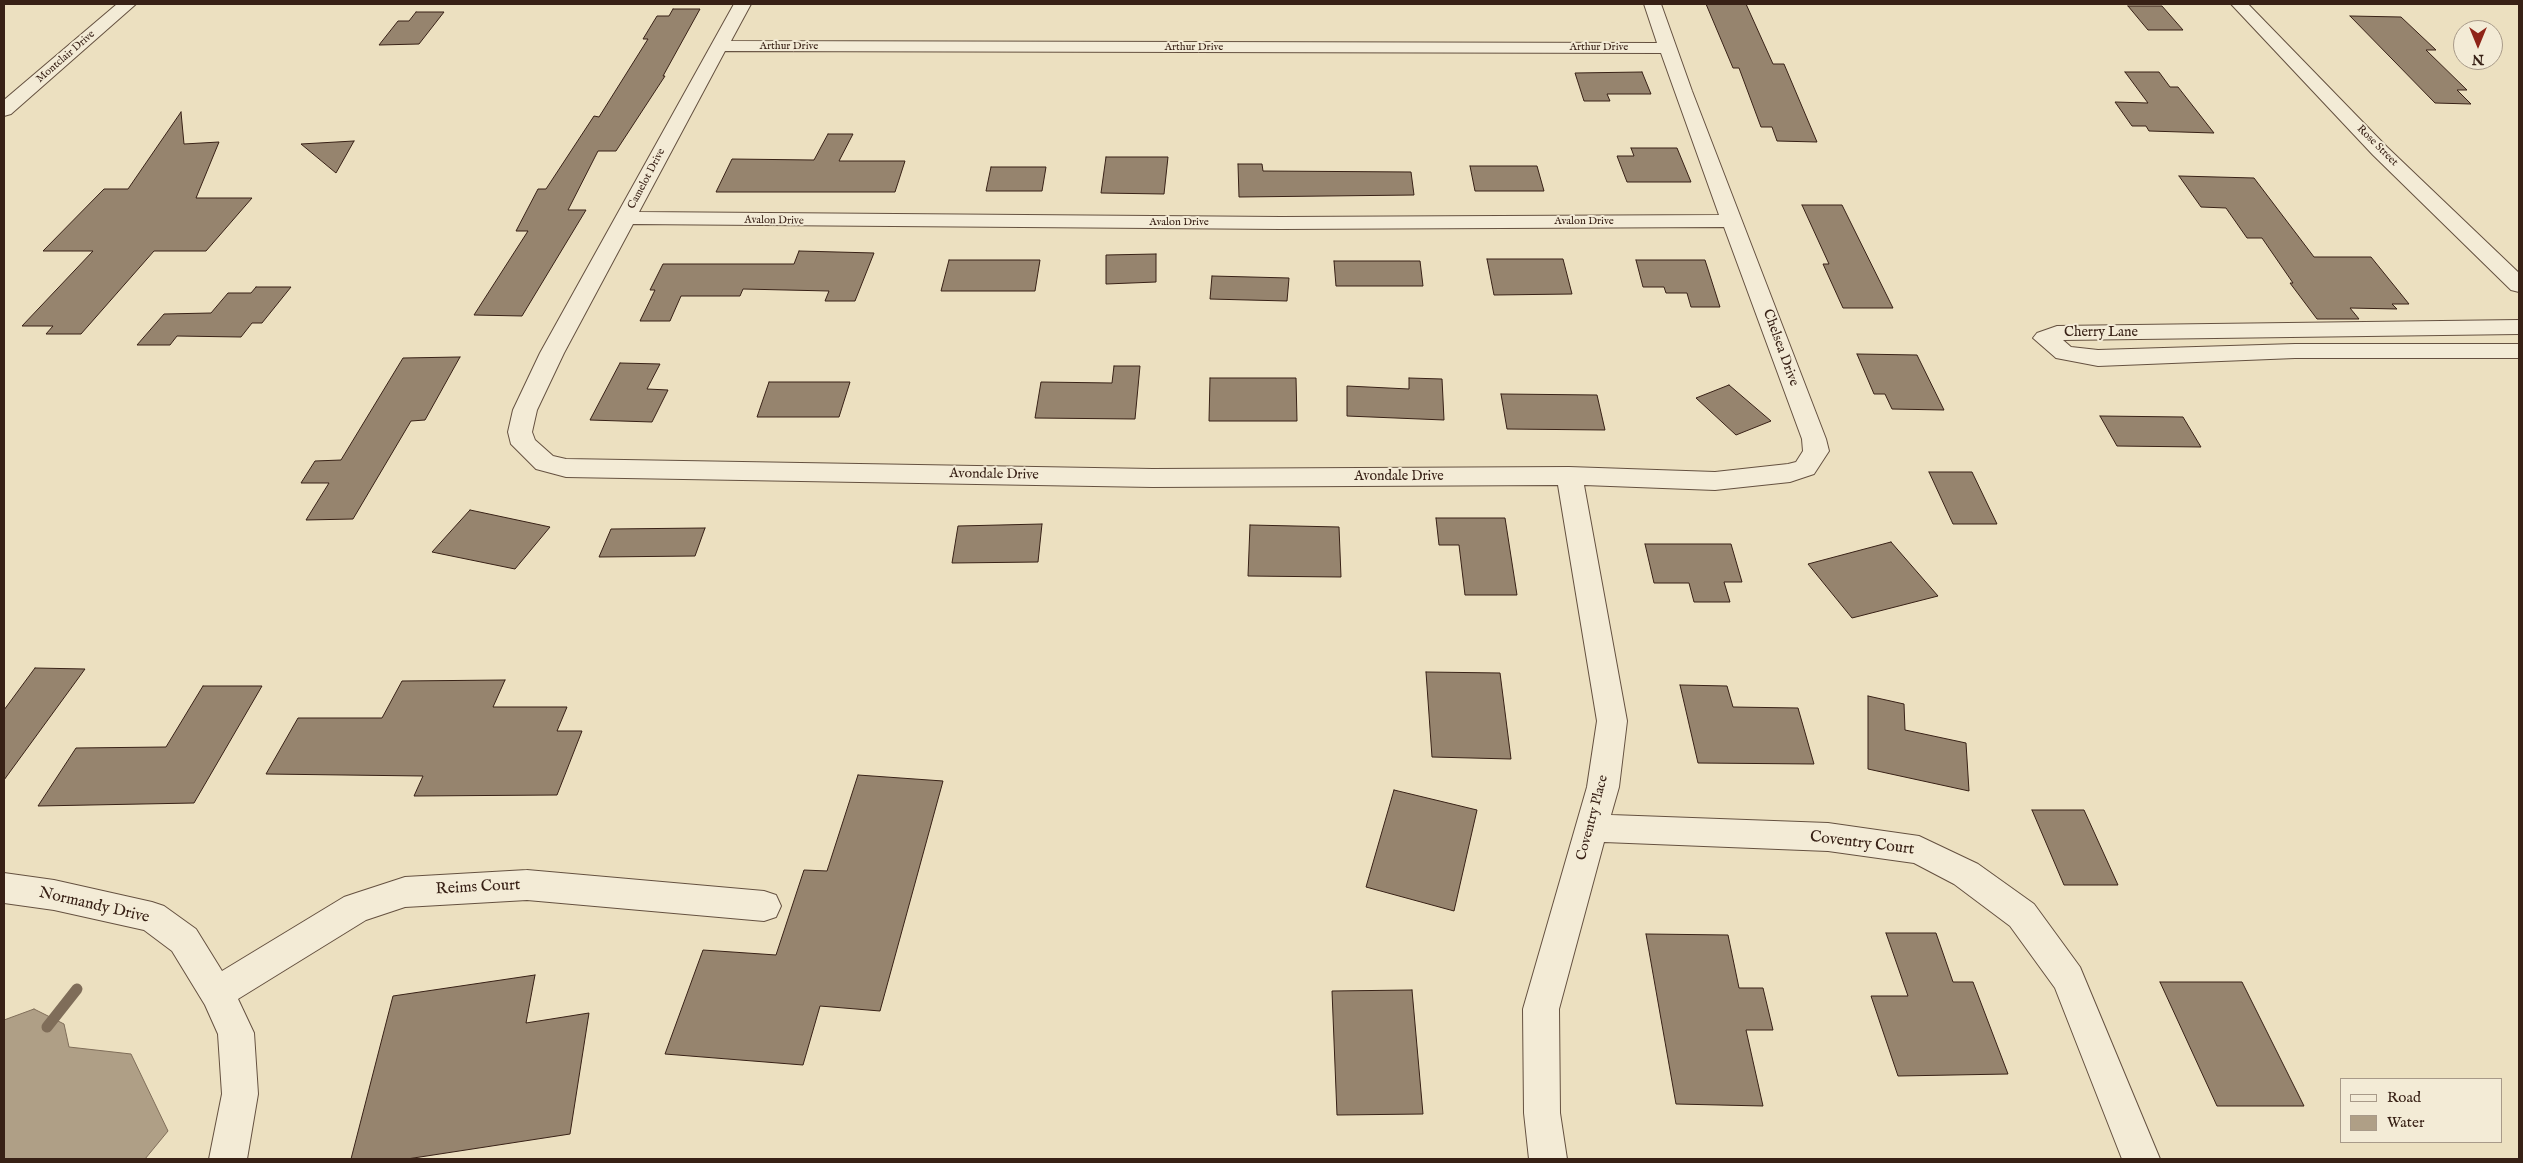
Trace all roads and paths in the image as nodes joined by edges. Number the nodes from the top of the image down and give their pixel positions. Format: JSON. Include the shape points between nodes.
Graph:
{"nodes":[{"id":1,"x":127,"y":4,"type":"edge"},
{"id":2,"x":742,"y":4,"type":"edge"},
{"id":3,"x":1653,"y":4,"type":"edge"},
{"id":4,"x":2239,"y":4,"type":"edge"},
{"id":5,"x":719,"y":46,"type":"junction"},
{"id":6,"x":1668,"y":48,"type":"junction"},
{"id":7,"x":4,"y":110,"type":"edge"},
{"id":8,"x":626,"y":218,"type":"junction"},
{"id":9,"x":1733,"y":221,"type":"junction"},
{"id":10,"x":2519,"y":285,"type":"edge"},
{"id":11,"x":2519,"y":327,"type":"edge"},
{"id":12,"x":2519,"y":351,"type":"edge"},
{"id":13,"x":552,"y":353,"type":"joint"},
{"id":14,"x":1569,"y":476,"type":"junction"},
{"id":15,"x":1591,"y":828,"type":"junction"},
{"id":16,"x":4,"y":888,"type":"edge"},
{"id":17,"x":764,"y":906,"type":"dead end"},
{"id":18,"x":217,"y":993,"type":"junction"},
{"id":19,"x":228,"y":1159,"type":"edge"},
{"id":20,"x":1548,"y":1159,"type":"edge"},
{"id":21,"x":2141,"y":1159,"type":"edge"}],
"edges":[{"from":1,"to":7,"type":"street","name":"Montclair Drive"},
{"from":2,"to":5,"type":"street","name":"Camelot Drive"},
{"from":3,"to":6,"type":"street","name":"Chelsea Drive"},
{"from":4,"to":10,"type":"street","name":"Rose Street","via":[[2380,151]]},
{"from":5,"to":6,"type":"street","name":"Arthur Drive"},
{"from":5,"to":8,"type":"street","name":"Camelot Drive"},
{"from":6,"to":9,"type":"street","name":"Chelsea Drive"},
{"from":8,"to":9,"type":"street","name":"Avalon Drive","via":[[813,222]]},
{"from":8,"to":13,"type":"street","name":"Camelot Drive"},
{"from":9,"to":14,"type":"street","name":"Chelsea Drive","via":[[1816,451],[1805,468],[1790,473],[1715,481]]},
{"from":11,"to":12,"type":"street","name":"Cherry Lane","via":[[2057,333],[2045,338],[2064,353],[2098,358],[2295,351]]},
{"from":13,"to":14,"type":"street","name":"Avondale Drive","via":[[526,410],[520,432],[524,444],[545,463],[566,468],[1152,478]]},
{"from":14,"to":15,"type":"street","name":"Coventry Place","via":[[1612,721],[1603,787]]},
{"from":15,"to":20,"type":"street","name":"Coventry Place","via":[[1541,1009],[1542,1113]]},
{"from":15,"to":21,"type":"street","name":"Coventry Court","via":[[1828,838],[1919,850],[1966,874],[2022,915],[2068,978]]},
{"from":16,"to":18,"type":"street","name":"Normandy Drive","via":[[54,895],[152,917],[184,940]]},
{"from":17,"to":18,"type":"street","name":"Reims Court","via":[[527,885],[405,892],[356,908]]},
{"from":18,"to":19,"type":"street","name":"Normandy Drive","via":[[236,1033],[240,1094]]}]}
